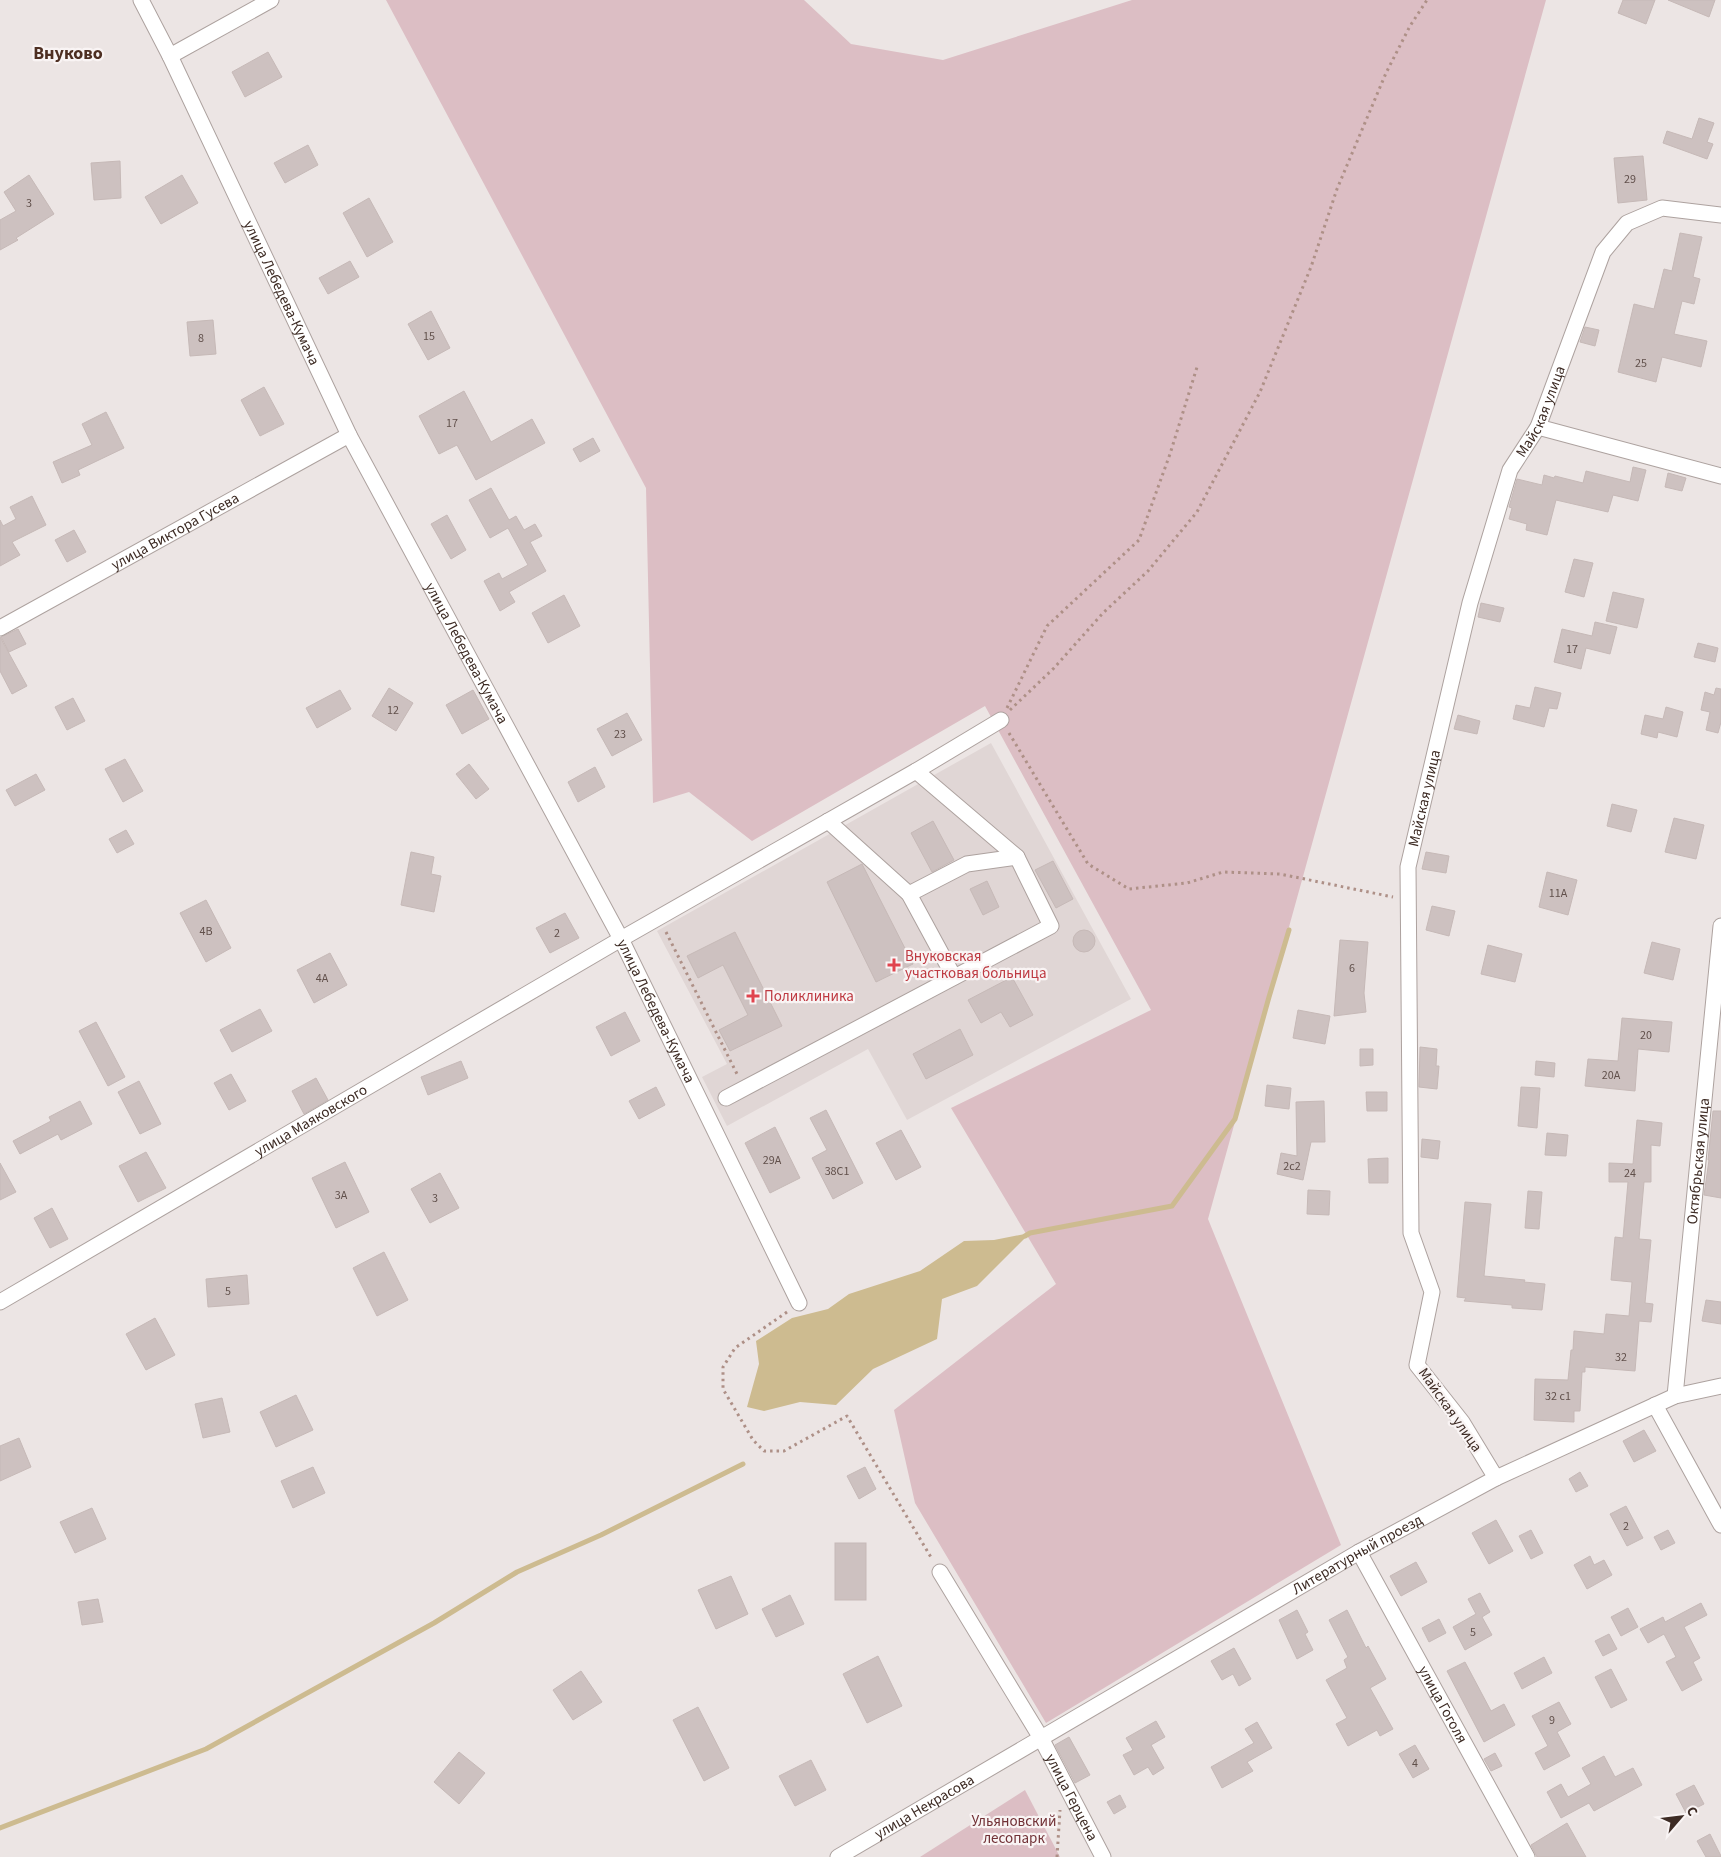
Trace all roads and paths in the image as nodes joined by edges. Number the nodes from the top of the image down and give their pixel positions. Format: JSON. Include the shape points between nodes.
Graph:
{"nodes":[{"id":1,"x":141,"y":0,"type":"edge"},
{"id":2,"x":271,"y":0,"type":"edge"},
{"id":3,"x":1427,"y":0,"type":"edge"},
{"id":4,"x":170,"y":56,"type":"junction"},
{"id":5,"x":1721,"y":216,"type":"edge"},
{"id":6,"x":1198,"y":364,"type":"dead end"},
{"id":7,"x":1538,"y":428,"type":"junction"},
{"id":8,"x":349,"y":435,"type":"junction"},
{"id":9,"x":1721,"y":476,"type":"edge"},
{"id":10,"x":0,"y":628,"type":"edge"},
{"id":11,"x":1001,"y":720,"type":"junction"},
{"id":12,"x":916,"y":771,"type":"junction"},
{"id":13,"x":828,"y":821,"type":"junction"},
{"id":14,"x":1017,"y":857,"type":"junction"},
{"id":15,"x":909,"y":894,"type":"junction"},
{"id":16,"x":1408,"y":900,"type":"junction"},
{"id":17,"x":658,"y":918,"type":"junction"},
{"id":18,"x":1721,"y":926,"type":"edge"},
{"id":19,"x":622,"y":939,"type":"junction"},
{"id":20,"x":954,"y":977,"type":"junction"},
{"id":21,"x":745,"y":1088,"type":"junction"},
{"id":22,"x":726,"y":1098,"type":"dead end"},
{"id":23,"x":0,"y":1302,"type":"edge"},
{"id":24,"x":800,"y":1303,"type":"joint"},
{"id":25,"x":1721,"y":1386,"type":"edge"},
{"id":26,"x":1675,"y":1396,"type":"junction"},
{"id":27,"x":1654,"y":1405,"type":"junction"},
{"id":28,"x":1496,"y":1478,"type":"junction"},
{"id":29,"x":1721,"y":1525,"type":"edge"},
{"id":30,"x":1359,"y":1552,"type":"junction"},
{"id":31,"x":940,"y":1572,"type":"joint"},
{"id":32,"x":1041,"y":1738,"type":"junction"},
{"id":33,"x":1011,"y":1757,"type":"joint"},
{"id":34,"x":1060,"y":1808,"type":"dead end"},
{"id":35,"x":838,"y":1857,"type":"edge"},
{"id":36,"x":1057,"y":1857,"type":"edge"},
{"id":37,"x":1104,"y":1857,"type":"edge"},
{"id":38,"x":1527,"y":1857,"type":"edge"}],
"edges":[{"from":1,"to":4,"type":"street","name":"улица Лебедева-Кумача"},
{"from":2,"to":4,"type":"street"},
{"from":3,"to":11,"type":"path","via":[[1386,73],[1337,189],[1311,267],[1260,392],[1197,512],[1148,571],[1103,613]]},
{"from":4,"to":8,"type":"street","name":"улица Лебедева-Кумача"},
{"from":5,"to":7,"type":"street","name":"Майская улица","via":[[1662,208],[1627,223],[1603,252]]},
{"from":6,"to":11,"type":"path","via":[[1139,540],[1047,626]]},
{"from":7,"to":9,"type":"street"},
{"from":7,"to":16,"type":"street","name":"Майская улица","via":[[1510,470],[1470,603],[1408,868]]},
{"from":8,"to":10,"type":"street","name":"улица Виктора Гусева"},
{"from":8,"to":19,"type":"street","name":"улица Лебедева-Кумача"},
{"from":11,"to":12,"type":"street","name":"улица Маяковского"},
{"from":11,"to":16,"type":"path","via":[[1088,864],[1128,889],[1187,883],[1223,872],[1280,874]]},
{"from":12,"to":13,"type":"street","name":"улица Маяковского"},
{"from":12,"to":14,"type":"street"},
{"from":13,"to":15,"type":"street"},
{"from":13,"to":17,"type":"street","name":"улица Маяковского"},
{"from":14,"to":15,"type":"street","via":[[967,864]]},
{"from":14,"to":20,"type":"street","via":[[1051,926]]},
{"from":15,"to":20,"type":"street"},
{"from":16,"to":28,"type":"street","name":"Майская улица","via":[[1411,1233],[1432,1292],[1417,1365],[1462,1422]]},
{"from":17,"to":19,"type":"street","name":"улица Маяковского"},
{"from":17,"to":21,"type":"path"},
{"from":18,"to":26,"type":"street","name":"Октябрьская улица"},
{"from":19,"to":23,"type":"street","name":"улица Маяковского"},
{"from":19,"to":24,"type":"street","name":"улица Лебедева-Кумача"},
{"from":20,"to":21,"type":"street"},
{"from":21,"to":22,"type":"street"},
{"from":24,"to":31,"type":"path","via":[[735,1348],[724,1366],[723,1389],[753,1440],[764,1451],[784,1451],[847,1416]]},
{"from":25,"to":26,"type":"street","name":"Литературный проезд"},
{"from":26,"to":27,"type":"street","name":"Литературный проезд"},
{"from":27,"to":28,"type":"street","name":"Литературный проезд"},
{"from":27,"to":29,"type":"street"},
{"from":28,"to":30,"type":"street","name":"Литературный проезд"},
{"from":30,"to":32,"type":"street","name":"Литературный проезд"},
{"from":30,"to":38,"type":"street","name":"улица Гоголя"},
{"from":31,"to":32,"type":"street","name":"улица Герцена"},
{"from":32,"to":33,"type":"street","name":"Литературный проезд"},
{"from":32,"to":37,"type":"street","name":"улица Герцена"},
{"from":33,"to":35,"type":"street","name":"улица Некрасова"},
{"from":34,"to":36,"type":"path"}]}
